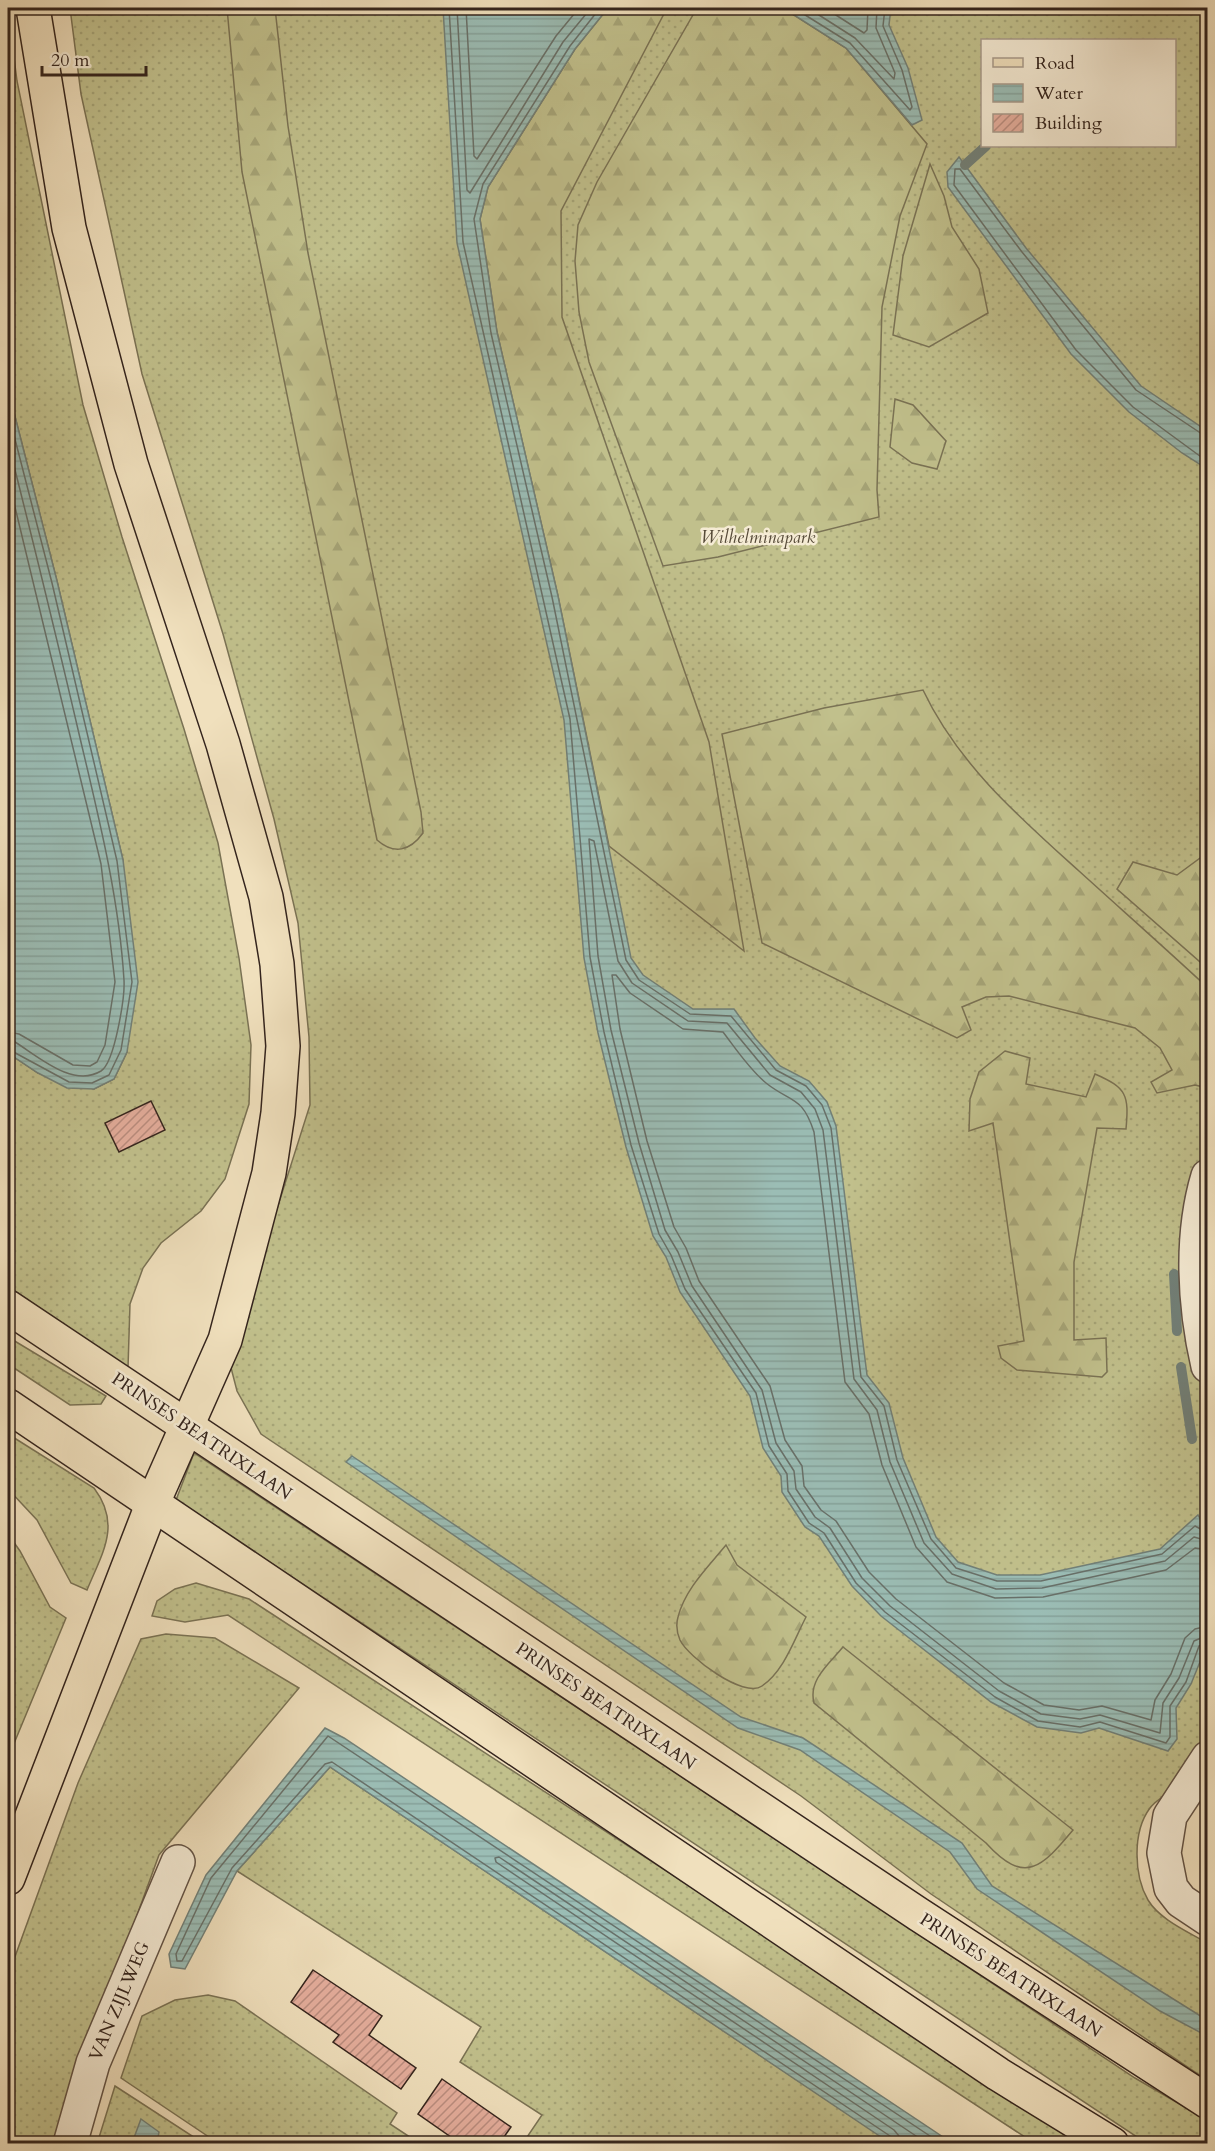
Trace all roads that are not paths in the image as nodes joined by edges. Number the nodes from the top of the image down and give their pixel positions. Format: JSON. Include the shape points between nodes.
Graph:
{"nodes":[{"id":1,"x":33,"y":8,"type":"edge"},
{"id":2,"x":1208,"y":1176,"type":"edge"},
{"id":3,"x":8,"y":1307,"type":"edge"},
{"id":4,"x":1208,"y":1366,"type":"edge"},
{"id":5,"x":8,"y":1406,"type":"edge"},
{"id":6,"x":188,"y":1425,"type":"junction"},
{"id":7,"x":152,"y":1505,"type":"junction"},
{"id":8,"x":1208,"y":1758,"type":"edge"},
{"id":9,"x":178,"y":1862,"type":"dead end"},
{"id":10,"x":8,"y":1878,"type":"edge"},
{"id":11,"x":1208,"y":1919,"type":"edge"},
{"id":12,"x":1208,"y":2102,"type":"edge"},
{"id":13,"x":70,"y":2144,"type":"edge"},
{"id":14,"x":1112,"y":2144,"type":"edge"}],
"edges":[{"from":1,"to":6,"type":"main road","via":[[69,228],[131,464],[223,744],[260,875],[277,964],[283,1046],[269,1173],[225,1340]]},
{"from":2,"to":4,"type":"street","via":[[1201,1199],[1196,1274]]},
{"from":3,"to":6,"type":"main road","name":"PRINSES BEATRIXLAAN"},
{"from":5,"to":7,"type":"main road"},
{"from":6,"to":7,"type":"main road"},
{"from":6,"to":12,"type":"main road","name":"PRINSES BEATRIXLAAN","via":[[918,1914]]},
{"from":7,"to":10,"type":"main road"},
{"from":7,"to":14,"type":"main road","via":[[998,2074]]},
{"from":8,"to":11,"type":"street","via":[[1170,1816],[1164,1853],[1171,1887],[1181,1900]]},
{"from":9,"to":13,"type":"street","name":"VAN ZIJLWEG","via":[[93,2063]]}]}
